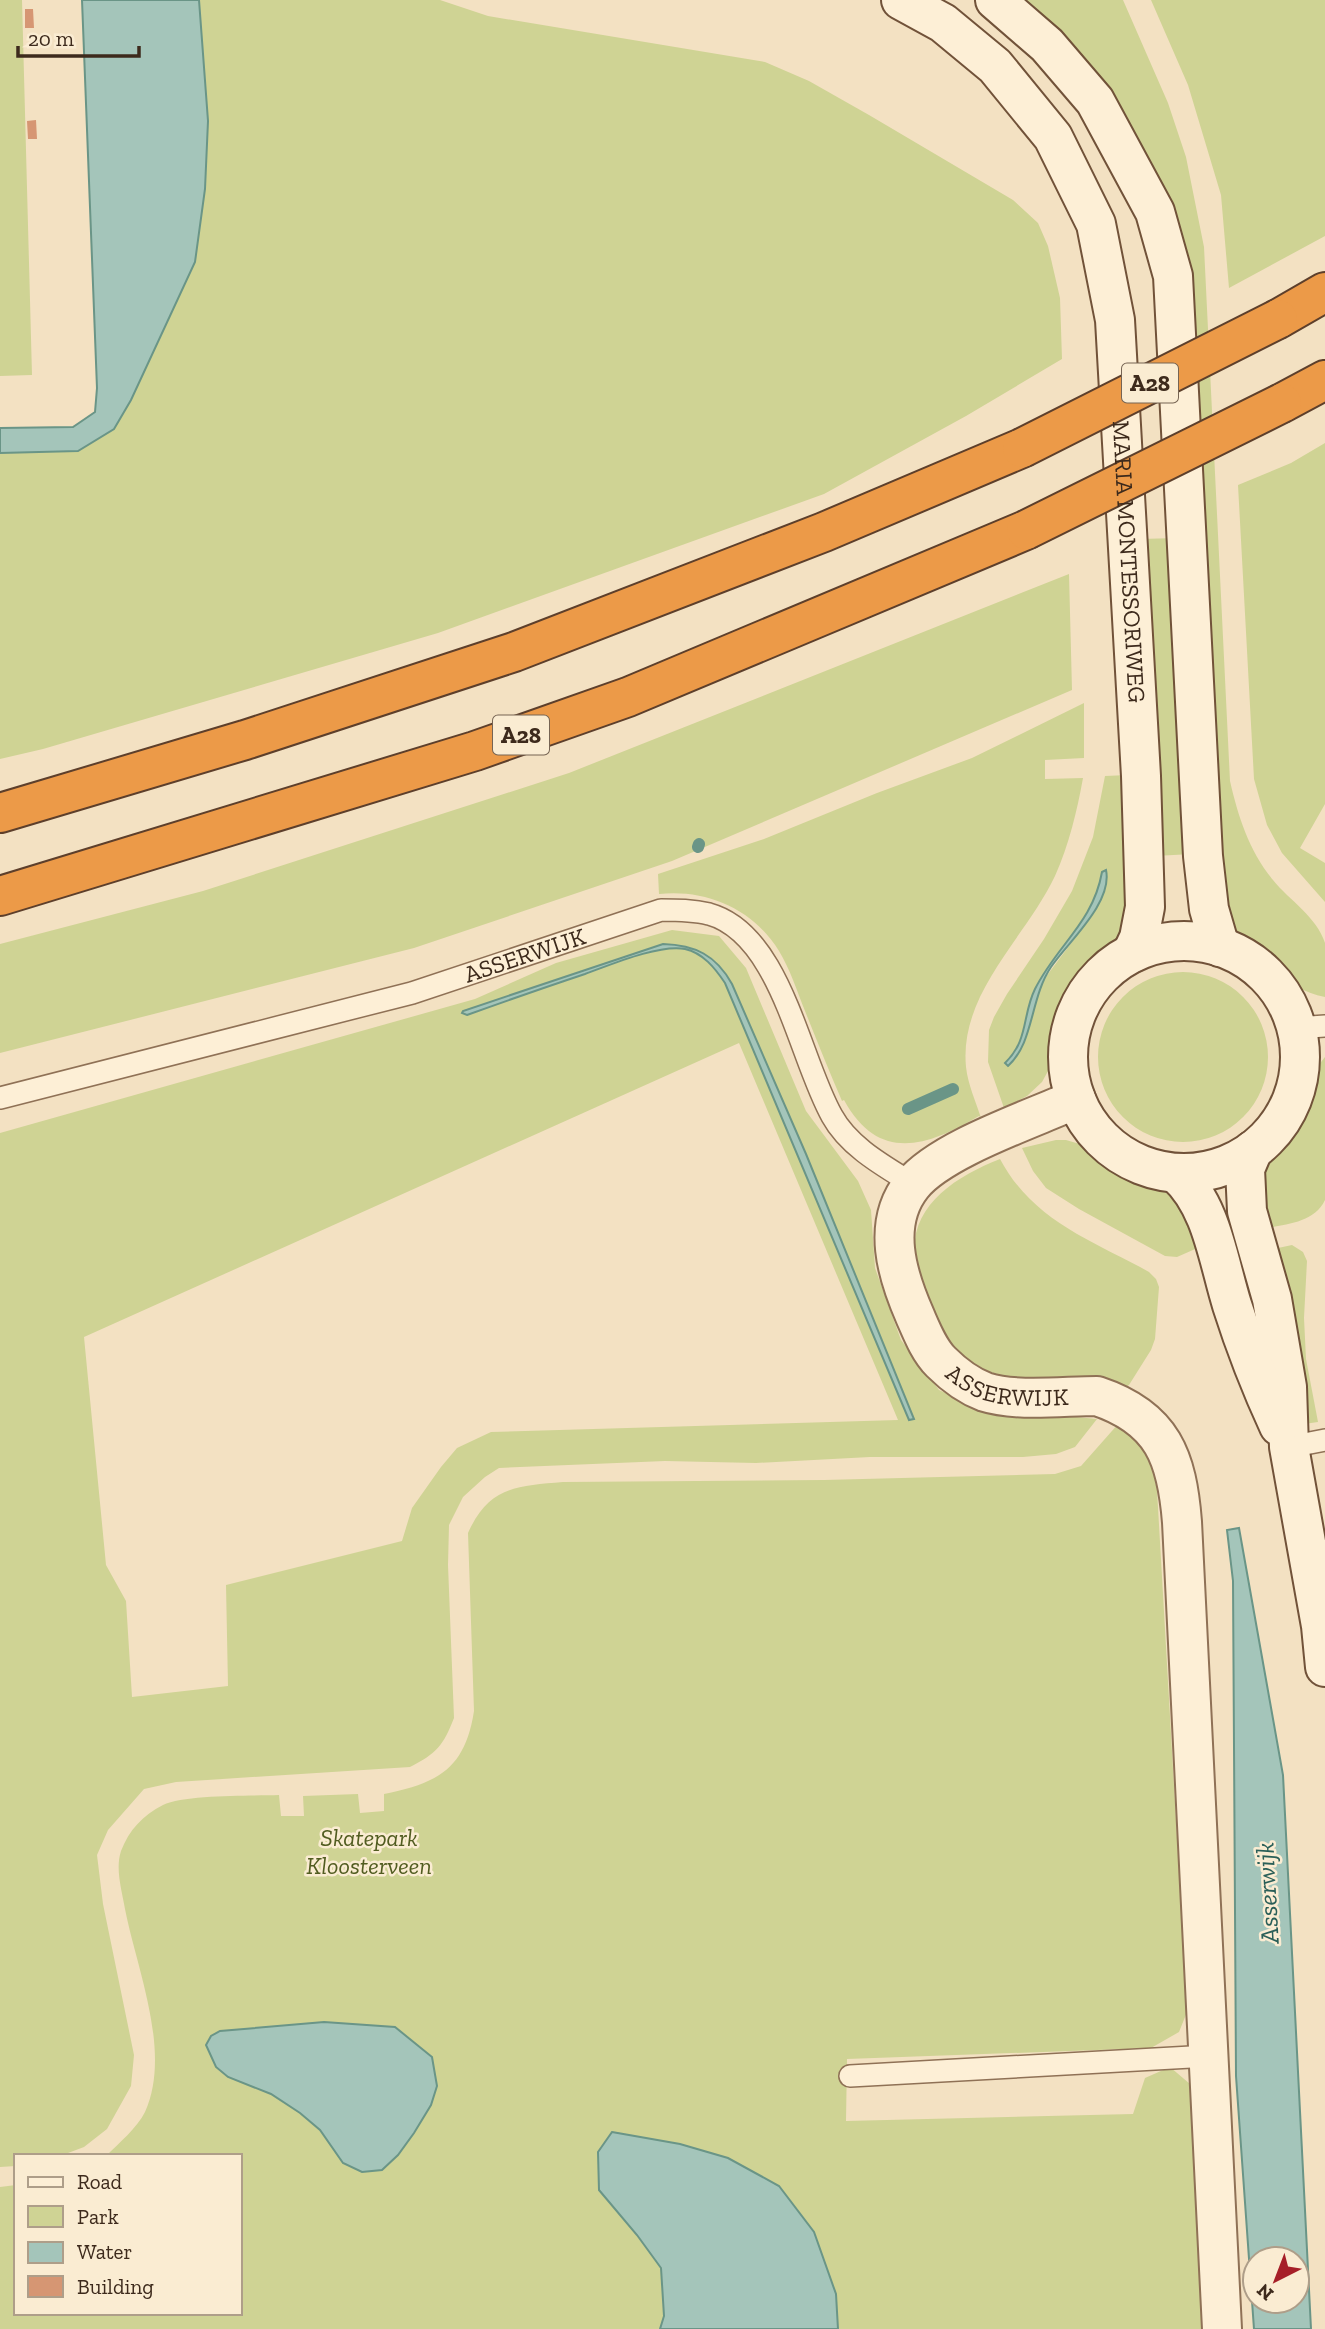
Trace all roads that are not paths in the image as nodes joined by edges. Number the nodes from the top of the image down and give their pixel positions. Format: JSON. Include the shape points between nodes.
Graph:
{"nodes":[{"id":1,"x":901,"y":0,"type":"edge"},
{"id":2,"x":995,"y":0,"type":"edge"},
{"id":3,"x":1325,"y":292,"type":"edge"},
{"id":4,"x":1325,"y":380,"type":"edge"},
{"id":5,"x":0,"y":813,"type":"edge"},
{"id":6,"x":0,"y":897,"type":"edge"},
{"id":7,"x":1220,"y":947,"type":"junction"},
{"id":8,"x":1132,"y":953,"type":"junction"},
{"id":9,"x":1310,"y":1027,"type":"edge"},
{"id":10,"x":0,"y":1098,"type":"edge"},
{"id":11,"x":1076,"y":1100,"type":"junction"},
{"id":12,"x":1253,"y":1150,"type":"junction"},
{"id":13,"x":1176,"y":1173,"type":"junction"},
{"id":14,"x":913,"y":1184,"type":"junction"},
{"id":15,"x":1307,"y":1443,"type":"edge"},
{"id":16,"x":1325,"y":1667,"type":"edge"},
{"id":17,"x":1209,"y":2056,"type":"junction"},
{"id":18,"x":850,"y":2076,"type":"dead end"},
{"id":19,"x":1222,"y":2329,"type":"edge"}],
"edges":[{"from":1,"to":8,"type":"street","name":"MARIA MONTESSORIWEG","via":[[943,23],[995,66],[1053,137],[1096,224],[1115,320],[1141,776],[1145,907]]},
{"from":2,"to":7,"type":"street","via":[[1047,45],[1095,101],[1155,212],[1173,276],[1203,856],[1209,909]]},
{"from":3,"to":5,"type":"highway","number":"A28","bridge":true,"via":[[1022,448],[824,532],[514,652],[245,740]]},
{"from":4,"to":6,"type":"highway","number":"A28","bridge":true,"via":[[1026,530],[628,697],[475,751]]},
{"from":7,"to":8,"type":"street","via":[[1175,941]]},
{"from":7,"to":9,"type":"street","via":[[1259,970]]},
{"from":8,"to":11,"type":"street","via":[[1098,979],[1075,1015],[1068,1058]]},
{"from":9,"to":12,"type":"street","via":[[1299,1047],[1296,1086],[1280,1122]]},
{"from":10,"to":14,"type":"lane","name":"ASSERWIJK","via":[[412,992],[661,910],[685,910],[709,914],[747,935],[776,982],[833,1118],[848,1138]]},
{"from":11,"to":13,"type":"street","via":[[1099,1136],[1115,1150],[1154,1169]]},
{"from":11,"to":14,"type":"street","name":"ASSERWIJK","via":[[949,1156]]},
{"from":12,"to":13,"type":"street","via":[[1216,1168]]},
{"from":12,"to":15,"type":"street","via":[[1245,1169],[1247,1211],[1272,1299],[1287,1387]]},
{"from":13,"to":15,"type":"street","via":[[1189,1185],[1208,1223],[1254,1367]]},
{"from":14,"to":17,"type":"street","name":"ASSERWIJK","via":[[895,1221],[896,1259],[903,1289],[940,1361],[985,1392],[1097,1396],[1111,1401],[1148,1425],[1174,1466],[1180,1486]]},
{"from":15,"to":16,"type":"street"},
{"from":17,"to":18,"type":"lane"},
{"from":17,"to":19,"type":"street","name":"ASSERWIJK"}]}
